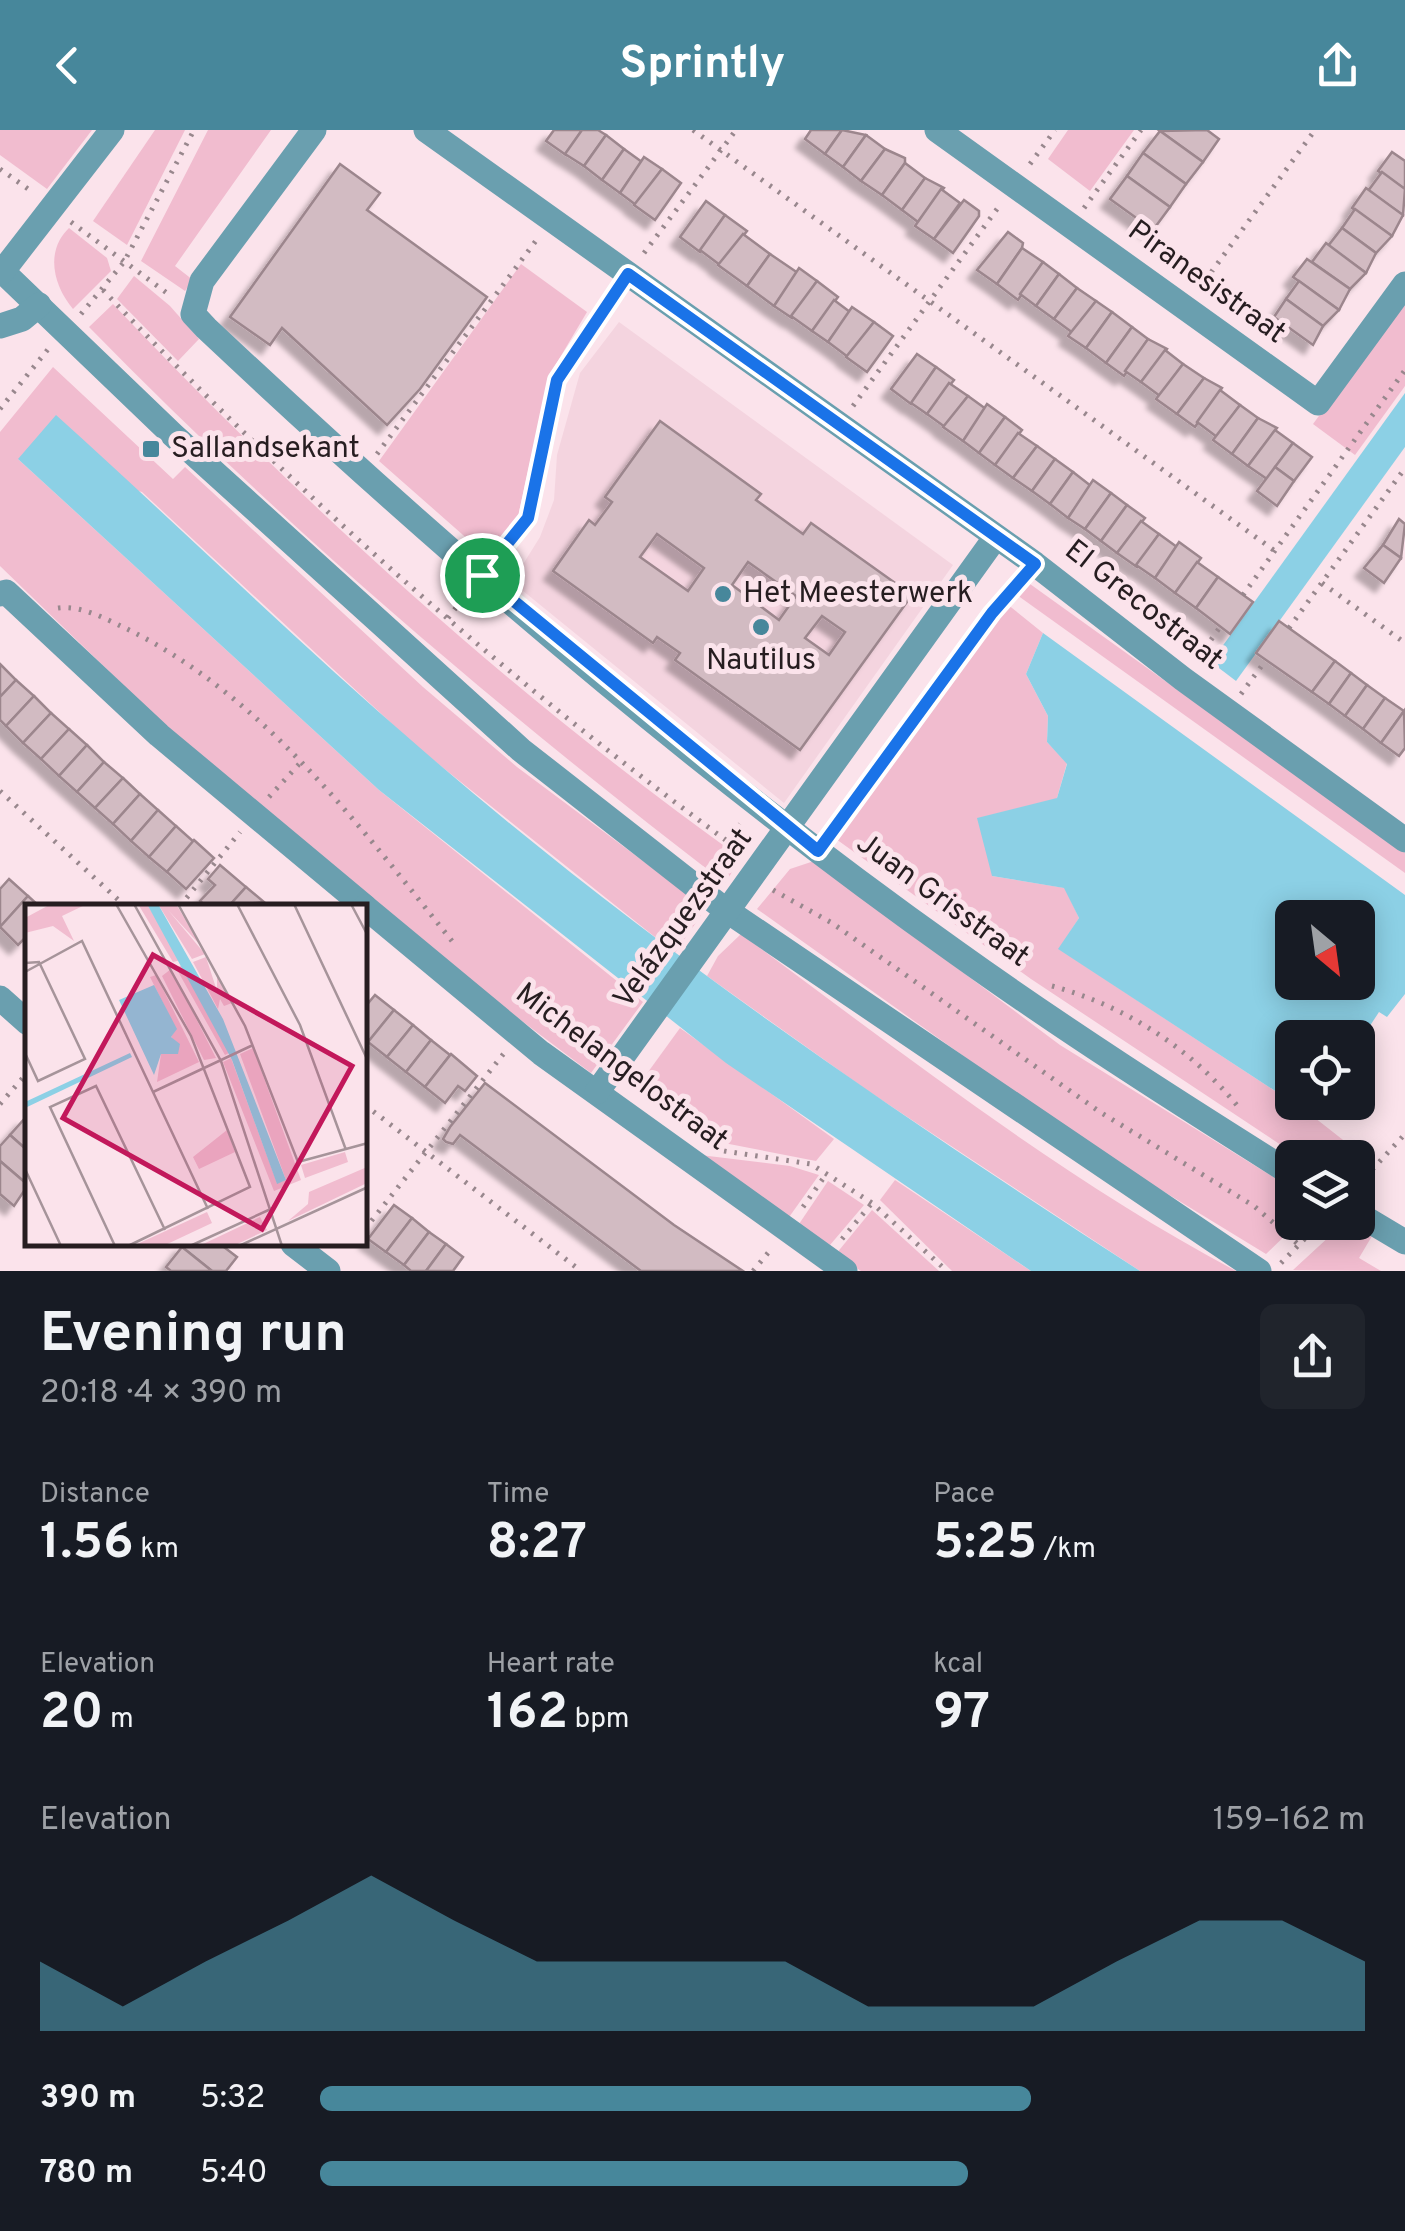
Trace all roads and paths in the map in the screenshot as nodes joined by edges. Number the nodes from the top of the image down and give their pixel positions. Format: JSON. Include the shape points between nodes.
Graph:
{"nodes":[{"id":1,"x":112,"y":130,"type":"edge"},
{"id":2,"x":194,"y":130,"type":"edge"},
{"id":3,"x":314,"y":130,"type":"edge"},
{"id":4,"x":426,"y":130,"type":"edge"},
{"id":5,"x":693,"y":130,"type":"edge"},
{"id":6,"x":736,"y":130,"type":"edge"},
{"id":7,"x":937,"y":130,"type":"edge"},
{"id":8,"x":1055,"y":130,"type":"edge"},
{"id":9,"x":1141,"y":130,"type":"edge"},
{"id":10,"x":1316,"y":130,"type":"edge"},
{"id":11,"x":720,"y":150,"type":"junction"},
{"id":12,"x":0,"y":170,"type":"edge"},
{"id":13,"x":1015,"y":186,"type":"junction"},
{"id":14,"x":54,"y":210,"type":"junction"},
{"id":15,"x":88,"y":217,"type":"dead end"},
{"id":16,"x":552,"y":220,"type":"junction"},
{"id":17,"x":1070,"y":226,"type":"junction"},
{"id":18,"x":80,"y":228,"type":"junction"},
{"id":19,"x":124,"y":262,"type":"junction"},
{"id":20,"x":1,"y":271,"type":"edge"},
{"id":21,"x":628,"y":274,"type":"junction"},
{"id":22,"x":1405,"y":284,"type":"edge"},
{"id":23,"x":104,"y":290,"type":"junction"},
{"id":24,"x":930,"y":301,"type":"junction"},
{"id":25,"x":193,"y":302,"type":"junction"},
{"id":26,"x":39,"y":305,"type":"junction"},
{"id":27,"x":1184,"y":310,"type":"junction"},
{"id":28,"x":0,"y":326,"type":"edge"},
{"id":29,"x":66,"y":330,"type":"junction"},
{"id":30,"x":1405,"y":370,"type":"edge"},
{"id":31,"x":0,"y":409,"type":"edge"},
{"id":32,"x":839,"y":426,"type":"junction"},
{"id":33,"x":1405,"y":468,"type":"edge"},
{"id":34,"x":362,"y":474,"type":"junction"},
{"id":35,"x":995,"y":538,"type":"junction"},
{"id":36,"x":1276,"y":551,"type":"junction"},
{"id":37,"x":1035,"y":564,"type":"junction"},
{"id":38,"x":482,"y":575,"type":"junction"},
{"id":39,"x":1322,"y":583,"type":"junction"},
{"id":40,"x":0,"y":594,"type":"edge"},
{"id":41,"x":1244,"y":595,"type":"dead end"},
{"id":42,"x":30,"y":611,"type":"junction"},
{"id":43,"x":1220,"y":627,"type":"dead end"},
{"id":44,"x":1289,"y":628,"type":"dead end"},
{"id":45,"x":1405,"y":643,"type":"edge"},
{"id":46,"x":1266,"y":660,"type":"dead end"},
{"id":47,"x":1183,"y":680,"type":"junction"},
{"id":48,"x":1228,"y":712,"type":"junction"},
{"id":49,"x":0,"y":791,"type":"edge"},
{"id":50,"x":747,"y":814,"type":"dead end"},
{"id":51,"x":789,"y":829,"type":"junction"},
{"id":52,"x":1405,"y":840,"type":"edge"},
{"id":53,"x":727,"y":842,"type":"junction"},
{"id":54,"x":818,"y":851,"type":"junction"},
{"id":55,"x":751,"y":867,"type":"junction"},
{"id":56,"x":123,"y":904,"type":"edge"},
{"id":57,"x":363,"y":904,"type":"edge"},
{"id":58,"x":368,"y":908,"type":"edge"},
{"id":59,"x":728,"y":912,"type":"junction"},
{"id":60,"x":459,"y":949,"type":"dead end"},
{"id":61,"x":1041,"y":982,"type":"dead end"},
{"id":62,"x":0,"y":998,"type":"edge"},
{"id":63,"x":25,"y":1020,"type":"edge"},
{"id":64,"x":519,"y":1034,"type":"junction"},
{"id":65,"x":25,"y":1075,"type":"edge"},
{"id":66,"x":597,"y":1092,"type":"junction"},
{"id":67,"x":0,"y":1104,"type":"edge"},
{"id":68,"x":368,"y":1107,"type":"edge"},
{"id":69,"x":1248,"y":1120,"type":"dead end"},
{"id":70,"x":1405,"y":1134,"type":"edge"},
{"id":71,"x":711,"y":1148,"type":"dead end"},
{"id":72,"x":425,"y":1154,"type":"junction"},
{"id":73,"x":1275,"y":1163,"type":"edge"},
{"id":74,"x":1375,"y":1167,"type":"edge"},
{"id":75,"x":1375,"y":1224,"type":"edge"},
{"id":76,"x":368,"y":1225,"type":"edge"},
{"id":77,"x":1303,"y":1240,"type":"edge"},
{"id":78,"x":1405,"y":1242,"type":"edge"},
{"id":79,"x":1299,"y":1244,"type":"junction"},
{"id":80,"x":296,"y":1246,"type":"edge"},
{"id":81,"x":328,"y":1271,"type":"edge"},
{"id":82,"x":581,"y":1271,"type":"edge"},
{"id":83,"x":844,"y":1271,"type":"edge"},
{"id":84,"x":947,"y":1271,"type":"edge"},
{"id":85,"x":1259,"y":1271,"type":"edge"},
{"id":86,"x":1274,"y":1271,"type":"edge"}],
"edges":[{"from":1,"to":14,"type":"street"},
{"from":2,"to":19,"type":"path"},
{"from":3,"to":25,"type":"street","via":[[202,280]]},
{"from":4,"to":16,"type":"street","name":"El Grecostraat"},
{"from":5,"to":11,"type":"path"},
{"from":6,"to":11,"type":"path"},
{"from":7,"to":13,"type":"street","name":"Piranesistraat"},
{"from":8,"to":13,"type":"path"},
{"from":9,"to":17,"type":"path"},
{"from":10,"to":27,"type":"path"},
{"from":11,"to":21,"type":"path"},
{"from":11,"to":24,"type":"path"},
{"from":12,"to":14,"type":"path"},
{"from":13,"to":17,"type":"street","name":"Piranesistraat"},
{"from":13,"to":24,"type":"path"},
{"from":14,"to":18,"type":"path"},
{"from":14,"to":20,"type":"street"},
{"from":15,"to":18,"type":"path"},
{"from":16,"to":21,"type":"street","name":"El Grecostraat"},
{"from":16,"to":34,"type":"path"},
{"from":17,"to":27,"type":"street","name":"Piranesistraat"},
{"from":18,"to":19,"type":"path"},
{"from":19,"to":23,"type":"path"},
{"from":19,"to":25,"type":"path","via":[[174,298]]},
{"from":20,"to":26,"type":"street"},
{"from":21,"to":32,"type":"street","name":"El Grecostraat"},
{"from":21,"to":38,"type":"path","via":[[557,380],[528,518]]},
{"from":22,"to":27,"type":"street","name":"Piranesistraat","via":[[1318,403]]},
{"from":23,"to":29,"type":"path"},
{"from":23,"to":53,"type":"path","via":[[188,380],[393,571]]},
{"from":24,"to":32,"type":"path"},
{"from":24,"to":36,"type":"path"},
{"from":25,"to":34,"type":"street","name":"Juan Grisstraat","via":[[193,314],[206,328]]},
{"from":26,"to":28,"type":"street","via":[[22,320]]},
{"from":26,"to":29,"type":"street"},
{"from":29,"to":31,"type":"path"},
{"from":29,"to":59,"type":"street","via":[[521,750]]},
{"from":30,"to":36,"type":"path"},
{"from":32,"to":35,"type":"street","name":"El Grecostraat"},
{"from":33,"to":39,"type":"path"},
{"from":34,"to":38,"type":"street","name":"Juan Grisstraat"},
{"from":35,"to":37,"type":"street","name":"El Grecostraat"},
{"from":35,"to":51,"type":"street","name":"Velázquezstraat"},
{"from":36,"to":41,"type":"path"},
{"from":37,"to":47,"type":"street","name":"El Grecostraat"},
{"from":37,"to":54,"type":"path"},
{"from":38,"to":51,"type":"street","name":"Juan Grisstraat"},
{"from":39,"to":44,"type":"path"},
{"from":39,"to":45,"type":"path"},
{"from":40,"to":42,"type":"street","name":"Michelangelostraat"},
{"from":42,"to":57,"type":"street","name":"Michelangelostraat","via":[[159,735]]},
{"from":42,"to":60,"type":"path","via":[[68,606],[103,618],[163,646],[213,680],[290,750]]},
{"from":43,"to":47,"type":"path"},
{"from":46,"to":48,"type":"path"},
{"from":47,"to":48,"type":"street","name":"El Grecostraat"},
{"from":48,"to":52,"type":"street","name":"El Grecostraat"},
{"from":49,"to":56,"type":"path"},
{"from":50,"to":53,"type":"path"},
{"from":51,"to":54,"type":"street","name":"Juan Grisstraat"},
{"from":51,"to":55,"type":"street","name":"Velázquezstraat"},
{"from":53,"to":55,"type":"path"},
{"from":54,"to":73,"type":"street","name":"Juan Grisstraat","via":[[1082,1040]]},
{"from":55,"to":59,"type":"street","name":"Velázquezstraat"},
{"from":55,"to":79,"type":"path","via":[[796,906],[832,923],[1100,1112],[1254,1206]]},
{"from":58,"to":64,"type":"street","name":"Michelangelostraat"},
{"from":59,"to":66,"type":"street","name":"Velázquezstraat"},
{"from":59,"to":85,"type":"street"},
{"from":61,"to":69,"type":"path","via":[[1124,1010],[1200,1068]]},
{"from":62,"to":63,"type":"street"},
{"from":64,"to":66,"type":"street","name":"Michelangelostraat"},
{"from":64,"to":72,"type":"path"},
{"from":65,"to":67,"type":"path"},
{"from":66,"to":83,"type":"street","name":"Michelangelostraat"},
{"from":68,"to":72,"type":"path"},
{"from":70,"to":74,"type":"path"},
{"from":71,"to":84,"type":"path","via":[[812,1164],[872,1203]]},
{"from":72,"to":76,"type":"path"},
{"from":72,"to":82,"type":"path"},
{"from":75,"to":78,"type":"street"},
{"from":77,"to":79,"type":"path"},
{"from":79,"to":86,"type":"path"},
{"from":80,"to":81,"type":"street"}]}
